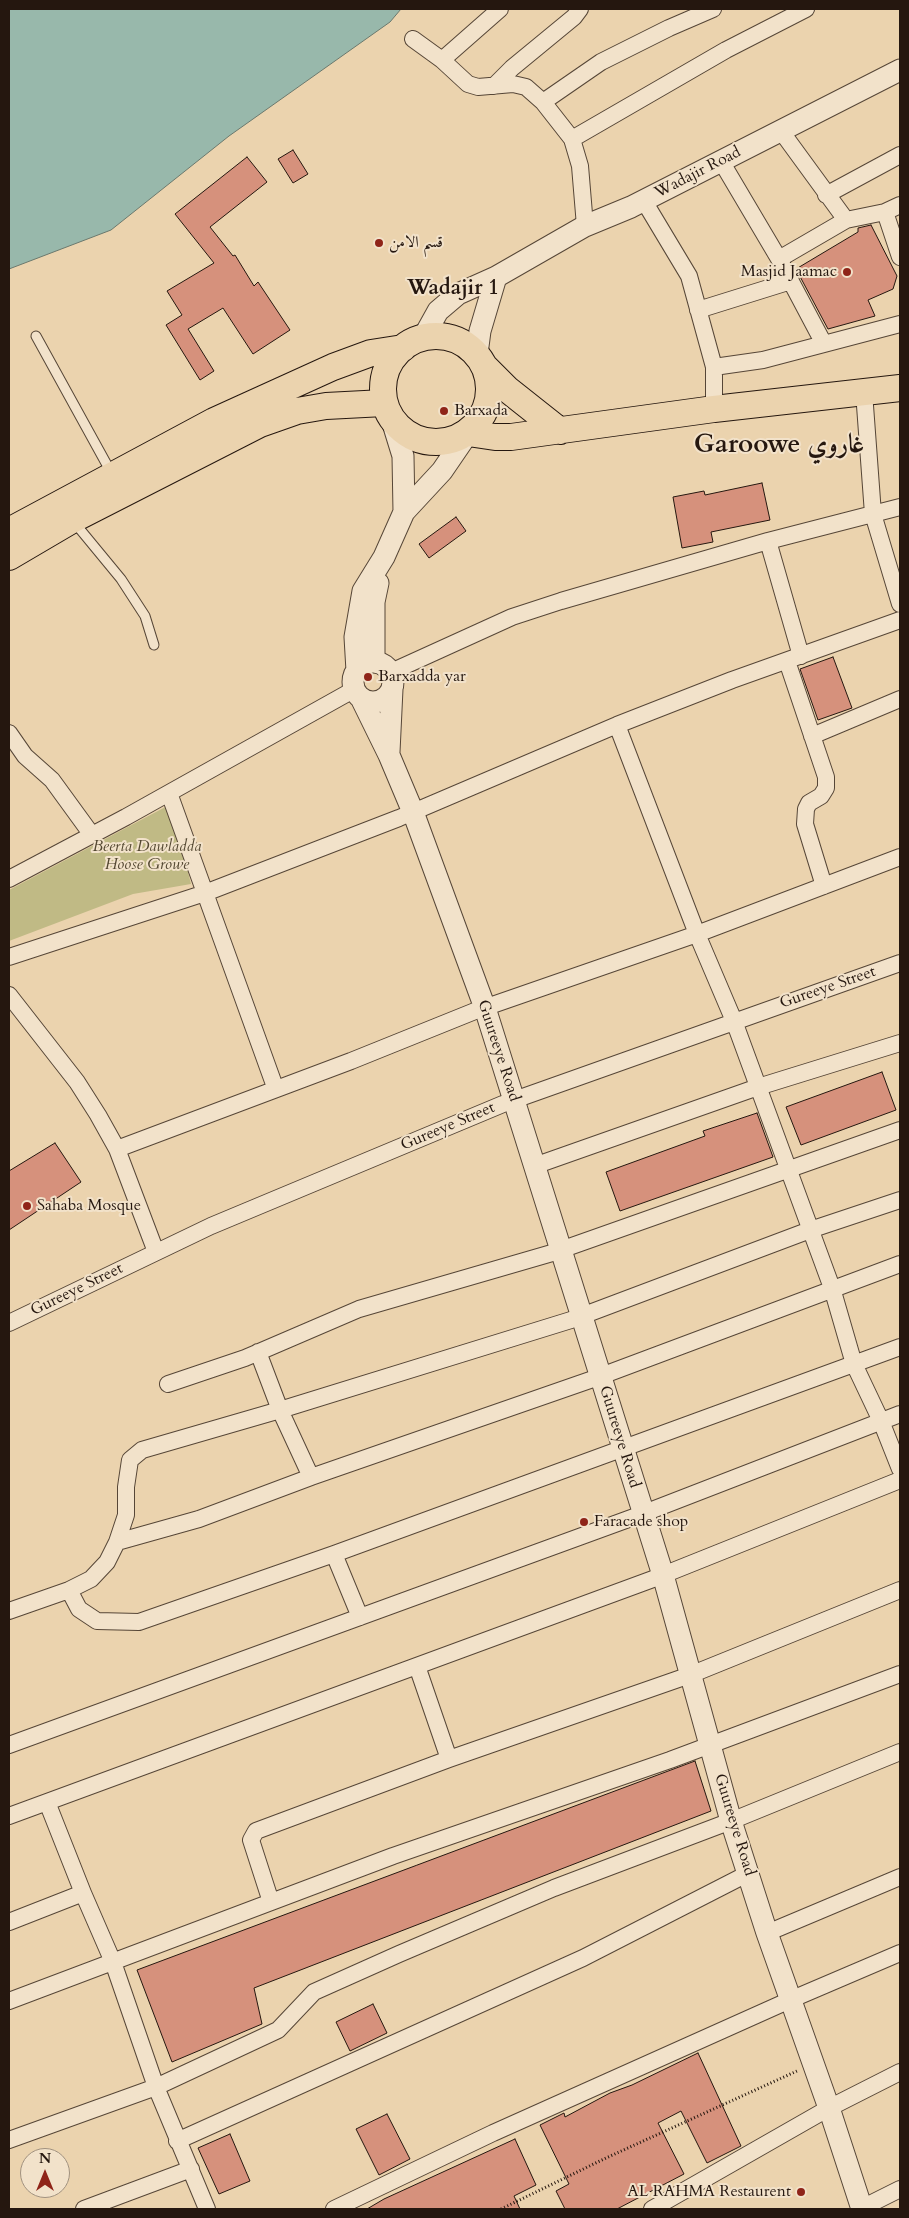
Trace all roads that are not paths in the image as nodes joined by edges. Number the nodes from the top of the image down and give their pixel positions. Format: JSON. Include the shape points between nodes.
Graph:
{"nodes":[{"id":1,"x":500,"y":9,"type":"edge"},
{"id":2,"x":580,"y":9,"type":"edge"},
{"id":3,"x":713,"y":9,"type":"edge"},
{"id":4,"x":806,"y":9,"type":"edge"},
{"id":5,"x":413,"y":40,"type":"dead end"},
{"id":6,"x":442,"y":60,"type":"junction"},
{"id":7,"x":900,"y":70,"type":"edge"},
{"id":8,"x":494,"y":86,"type":"junction"},
{"id":9,"x":543,"y":102,"type":"junction"},
{"id":10,"x":781,"y":131,"type":"junction"},
{"id":11,"x":572,"y":139,"type":"junction"},
{"id":12,"x":900,"y":155,"type":"edge"},
{"id":13,"x":721,"y":161,"type":"junction"},
{"id":14,"x":826,"y":195,"type":"junction"},
{"id":15,"x":644,"y":201,"type":"junction"},
{"id":16,"x":893,"y":209,"type":"edge"},
{"id":17,"x":846,"y":220,"type":"junction"},
{"id":18,"x":585,"y":226,"type":"junction"},
{"id":19,"x":899,"y":248,"type":"edge"},
{"id":20,"x":779,"y":259,"type":"junction"},
{"id":21,"x":496,"y":276,"type":"junction"},
{"id":22,"x":791,"y":281,"type":"junction"},
{"id":23,"x":698,"y":310,"type":"junction"},
{"id":24,"x":900,"y":324,"type":"edge"},
{"id":25,"x":36,"y":336,"type":"dead end"},
{"id":26,"x":413,"y":343,"type":"junction"},
{"id":27,"x":824,"y":344,"type":"junction"},
{"id":28,"x":481,"y":360,"type":"junction"},
{"id":29,"x":714,"y":367,"type":"junction"},
{"id":30,"x":900,"y":388,"type":"edge"},
{"id":31,"x":864,"y":392,"type":"junction"},
{"id":32,"x":714,"y":409,"type":"junction"},
{"id":33,"x":387,"y":410,"type":"junction"},
{"id":34,"x":560,"y":431,"type":"junction"},
{"id":35,"x":468,"y":433,"type":"junction"},
{"id":36,"x":112,"y":474,"type":"junction"},
{"id":37,"x":900,"y":507,"type":"edge"},
{"id":38,"x":404,"y":512,"type":"junction"},
{"id":39,"x":873,"y":514,"type":"junction"},
{"id":40,"x":72,"y":520,"type":"junction"},
{"id":41,"x":9,"y":531,"type":"edge"},
{"id":42,"x":768,"y":541,"type":"junction"},
{"id":43,"x":9,"y":557,"type":"edge"},
{"id":44,"x":900,"y":604,"type":"edge"},
{"id":45,"x":900,"y":620,"type":"edge"},
{"id":46,"x":154,"y":645,"type":"dead end"},
{"id":47,"x":794,"y":658,"type":"junction"},
{"id":48,"x":372,"y":680,"type":"junction"},
{"id":49,"x":900,"y":698,"type":"edge"},
{"id":50,"x":617,"y":725,"type":"junction"},
{"id":51,"x":9,"y":733,"type":"edge"},
{"id":52,"x":812,"y":736,"type":"junction"},
{"id":53,"x":389,"y":755,"type":"junction"},
{"id":54,"x":169,"y":793,"type":"junction"},
{"id":55,"x":413,"y":812,"type":"junction"},
{"id":56,"x":92,"y":835,"type":"junction"},
{"id":57,"x":900,"y":857,"type":"edge"},
{"id":58,"x":9,"y":879,"type":"edge"},
{"id":59,"x":824,"y":886,"type":"junction"},
{"id":60,"x":205,"y":893,"type":"junction"},
{"id":61,"x":697,"y":934,"type":"junction"},
{"id":62,"x":9,"y":958,"type":"edge"},
{"id":63,"x":900,"y":964,"type":"edge"},
{"id":64,"x":9,"y":995,"type":"edge"},
{"id":65,"x":484,"y":1008,"type":"junction"},
{"id":66,"x":734,"y":1021,"type":"junction"},
{"id":67,"x":900,"y":1043,"type":"edge"},
{"id":68,"x":276,"y":1088,"type":"junction"},
{"id":69,"x":758,"y":1088,"type":"junction"},
{"id":70,"x":513,"y":1100,"type":"junction"},
{"id":71,"x":900,"y":1130,"type":"edge"},
{"id":72,"x":117,"y":1149,"type":"junction"},
{"id":73,"x":534,"y":1166,"type":"junction"},
{"id":74,"x":789,"y":1169,"type":"junction"},
{"id":75,"x":900,"y":1200,"type":"edge"},
{"id":76,"x":810,"y":1230,"type":"junction"},
{"id":77,"x":561,"y":1250,"type":"junction"},
{"id":78,"x":156,"y":1252,"type":"junction"},
{"id":79,"x":900,"y":1264,"type":"edge"},
{"id":80,"x":832,"y":1288,"type":"junction"},
{"id":81,"x":581,"y":1317,"type":"junction"},
{"id":82,"x":9,"y":1323,"type":"edge"},
{"id":83,"x":900,"y":1346,"type":"edge"},
{"id":84,"x":258,"y":1352,"type":"junction"},
{"id":85,"x":854,"y":1364,"type":"junction"},
{"id":86,"x":600,"y":1376,"type":"junction"},
{"id":87,"x":168,"y":1384,"type":"dead end"},
{"id":88,"x":280,"y":1410,"type":"junction"},
{"id":89,"x":900,"y":1414,"type":"edge"},
{"id":90,"x":881,"y":1421,"type":"junction"},
{"id":91,"x":623,"y":1449,"type":"junction"},
{"id":92,"x":900,"y":1469,"type":"edge"},
{"id":93,"x":311,"y":1477,"type":"junction"},
{"id":94,"x":900,"y":1480,"type":"edge"},
{"id":95,"x":643,"y":1513,"type":"junction"},
{"id":96,"x":117,"y":1542,"type":"junction"},
{"id":97,"x":334,"y":1554,"type":"junction"},
{"id":98,"x":662,"y":1575,"type":"junction"},
{"id":99,"x":69,"y":1590,"type":"junction"},
{"id":100,"x":900,"y":1590,"type":"edge"},
{"id":101,"x":9,"y":1611,"type":"edge"},
{"id":102,"x":360,"y":1617,"type":"junction"},
{"id":103,"x":417,"y":1666,"type":"junction"},
{"id":104,"x":900,"y":1674,"type":"edge"},
{"id":105,"x":690,"y":1675,"type":"junction"},
{"id":106,"x":711,"y":1744,"type":"junction"},
{"id":107,"x":9,"y":1745,"type":"edge"},
{"id":108,"x":900,"y":1752,"type":"edge"},
{"id":109,"x":449,"y":1758,"type":"junction"},
{"id":110,"x":47,"y":1802,"type":"junction"},
{"id":111,"x":9,"y":1816,"type":"edge"},
{"id":112,"x":731,"y":1821,"type":"junction"},
{"id":113,"x":749,"y":1873,"type":"junction"},
{"id":114,"x":900,"y":1877,"type":"edge"},
{"id":115,"x":83,"y":1893,"type":"junction"},
{"id":116,"x":271,"y":1902,"type":"junction"},
{"id":117,"x":9,"y":1922,"type":"edge"},
{"id":118,"x":767,"y":1934,"type":"junction"},
{"id":119,"x":900,"y":1954,"type":"edge"},
{"id":120,"x":113,"y":1962,"type":"junction"},
{"id":121,"x":790,"y":2000,"type":"junction"},
{"id":122,"x":9,"y":2001,"type":"edge"},
{"id":123,"x":900,"y":2072,"type":"edge"},
{"id":124,"x":156,"y":2088,"type":"junction"},
{"id":125,"x":829,"y":2108,"type":"junction"},
{"id":126,"x":9,"y":2140,"type":"edge"},
{"id":127,"x":177,"y":2141,"type":"junction"},
{"id":128,"x":191,"y":2169,"type":"junction"},
{"id":129,"x":900,"y":2189,"type":"edge"},
{"id":130,"x":84,"y":2209,"type":"edge"},
{"id":131,"x":207,"y":2209,"type":"edge"},
{"id":132,"x":334,"y":2209,"type":"edge"},
{"id":133,"x":652,"y":2209,"type":"edge"},
{"id":134,"x":861,"y":2209,"type":"edge"}],
"edges":[{"from":1,"to":6,"type":"street"},
{"from":2,"to":8,"type":"street"},
{"from":3,"to":9,"type":"street","via":[[601,62]]},
{"from":4,"to":11,"type":"street","via":[[726,50]]},
{"from":5,"to":6,"type":"street"},
{"from":6,"to":8,"type":"street","via":[[468,84]]},
{"from":7,"to":10,"type":"street","name":"Wadajir Road"},
{"from":8,"to":9,"type":"street","via":[[513,84],[526,87]]},
{"from":9,"to":11,"type":"street"},
{"from":10,"to":13,"type":"street","name":"Wadajir Road"},
{"from":10,"to":14,"type":"street"},
{"from":11,"to":18,"type":"street","via":[[580,166]]},
{"from":12,"to":14,"type":"street"},
{"from":13,"to":15,"type":"street","name":"Wadajir Road"},
{"from":13,"to":20,"type":"street"},
{"from":14,"to":17,"type":"street"},
{"from":15,"to":18,"type":"street","name":"Wadajir Road"},
{"from":15,"to":23,"type":"street","via":[[689,276]]},
{"from":16,"to":17,"type":"street"},
{"from":16,"to":19,"type":"street"},
{"from":17,"to":20,"type":"street"},
{"from":18,"to":21,"type":"street","name":"Wadajir Road"},
{"from":20,"to":22,"type":"street"},
{"from":21,"to":26,"type":"street","name":"Wadajir Road","via":[[458,294],[438,311]]},
{"from":21,"to":28,"type":"street","via":[[480,331]]},
{"from":22,"to":23,"type":"street"},
{"from":22,"to":27,"type":"street"},
{"from":23,"to":29,"type":"street"},
{"from":24,"to":27,"type":"street"},
{"from":25,"to":36,"type":"lane"},
{"from":26,"to":28,"type":"main road","via":[[446,337],[462,343]]},
{"from":26,"to":33,"type":"main road","via":[[392,359],[385,372],[383,388]]},
{"from":26,"to":36,"type":"main road","via":[[370,353],[333,367],[206,425]]},
{"from":27,"to":29,"type":"street","via":[[763,360]]},
{"from":28,"to":34,"type":"main road","via":[[507,389]]},
{"from":28,"to":35,"type":"main road","via":[[489,385],[487,404],[477,425]]},
{"from":29,"to":32,"type":"street"},
{"from":30,"to":31,"type":"main road"},
{"from":31,"to":32,"type":"main road"},
{"from":31,"to":39,"type":"street"},
{"from":32,"to":34,"type":"main road"},
{"from":33,"to":35,"type":"main road","via":[[400,429],[416,438],[431,442],[447,441]]},
{"from":33,"to":38,"type":"street","via":[[403,456]]},
{"from":33,"to":40,"type":"main road","via":[[326,406],[297,411],[260,424]]},
{"from":34,"to":35,"type":"main road","via":[[511,437]]},
{"from":35,"to":38,"type":"street","via":[[442,471]]},
{"from":36,"to":41,"type":"main road"},
{"from":37,"to":39,"type":"street"},
{"from":38,"to":48,"type":"street","via":[[384,557],[374,602]]},
{"from":39,"to":42,"type":"street"},
{"from":39,"to":44,"type":"street"},
{"from":40,"to":43,"type":"main road"},
{"from":40,"to":46,"type":"lane","via":[[121,579],[145,616]]},
{"from":42,"to":47,"type":"street"},
{"from":42,"to":48,"type":"street","via":[[512,617]]},
{"from":45,"to":47,"type":"street"},
{"from":47,"to":50,"type":"street"},
{"from":47,"to":52,"type":"street"},
{"from":48,"to":53,"type":"street"},
{"from":48,"to":53,"type":"street","name":"Guureeye Road"},
{"from":48,"to":54,"type":"street"},
{"from":49,"to":52,"type":"street"},
{"from":50,"to":55,"type":"street"},
{"from":50,"to":61,"type":"street"},
{"from":51,"to":56,"type":"street","via":[[25,756],[52,780]]},
{"from":52,"to":59,"type":"street","via":[[826,777],[826,788],[821,796],[809,803],[805,824]]},
{"from":53,"to":55,"type":"street","name":"Guureeye Road"},
{"from":54,"to":56,"type":"street"},
{"from":54,"to":60,"type":"street"},
{"from":55,"to":60,"type":"street"},
{"from":55,"to":65,"type":"street","name":"Guureeye Road"},
{"from":56,"to":58,"type":"street"},
{"from":57,"to":59,"type":"street"},
{"from":59,"to":61,"type":"street"},
{"from":60,"to":62,"type":"street"},
{"from":60,"to":68,"type":"street"},
{"from":61,"to":65,"type":"street"},
{"from":61,"to":66,"type":"street"},
{"from":63,"to":66,"type":"street","name":"Gureeye Street"},
{"from":64,"to":72,"type":"street","via":[[77,1082]]},
{"from":65,"to":68,"type":"street"},
{"from":65,"to":70,"type":"street","name":"Guureeye Road"},
{"from":66,"to":69,"type":"street"},
{"from":66,"to":70,"type":"street","name":"Gureeye Street"},
{"from":67,"to":69,"type":"street"},
{"from":68,"to":72,"type":"street"},
{"from":69,"to":73,"type":"street"},
{"from":69,"to":74,"type":"street"},
{"from":70,"to":73,"type":"street","name":"Guureeye Road"},
{"from":70,"to":78,"type":"street","name":"Gureeye Street"},
{"from":71,"to":74,"type":"street"},
{"from":72,"to":78,"type":"street"},
{"from":73,"to":77,"type":"street","name":"Guureeye Road"},
{"from":74,"to":76,"type":"street"},
{"from":74,"to":77,"type":"street"},
{"from":75,"to":76,"type":"street"},
{"from":76,"to":80,"type":"street"},
{"from":76,"to":81,"type":"street"},
{"from":77,"to":81,"type":"street","name":"Guureeye Road"},
{"from":77,"to":84,"type":"street","via":[[359,1309]]},
{"from":78,"to":82,"type":"street","name":"Gureeye Street"},
{"from":79,"to":80,"type":"street"},
{"from":80,"to":85,"type":"street"},
{"from":80,"to":86,"type":"street"},
{"from":81,"to":86,"type":"street","name":"Guureeye Road"},
{"from":81,"to":88,"type":"street"},
{"from":83,"to":85,"type":"street"},
{"from":84,"to":87,"type":"street"},
{"from":84,"to":88,"type":"street"},
{"from":85,"to":90,"type":"street"},
{"from":85,"to":91,"type":"street"},
{"from":86,"to":91,"type":"street","name":"Guureeye Road"},
{"from":86,"to":93,"type":"street"},
{"from":88,"to":93,"type":"street"},
{"from":88,"to":96,"type":"street","via":[[142,1450],[130,1460],[126,1516]]},
{"from":89,"to":90,"type":"street"},
{"from":90,"to":92,"type":"street"},
{"from":90,"to":95,"type":"street"},
{"from":91,"to":95,"type":"street","name":"Guureeye Road"},
{"from":91,"to":97,"type":"street"},
{"from":93,"to":96,"type":"street","via":[[199,1519]]},
{"from":94,"to":98,"type":"street"},
{"from":95,"to":98,"type":"street","name":"Guureeye Road"},
{"from":95,"to":102,"type":"street"},
{"from":96,"to":99,"type":"street","via":[[107,1562],[91,1580]]},
{"from":97,"to":99,"type":"street","via":[[139,1622],[97,1621],[79,1609]]},
{"from":97,"to":102,"type":"street"},
{"from":98,"to":103,"type":"street"},
{"from":98,"to":105,"type":"street","name":"Guureeye Road"},
{"from":99,"to":101,"type":"street"},
{"from":100,"to":105,"type":"street"},
{"from":102,"to":107,"type":"street"},
{"from":103,"to":109,"type":"street"},
{"from":103,"to":110,"type":"street"},
{"from":104,"to":106,"type":"street"},
{"from":105,"to":106,"type":"street","name":"Guureeye Road"},
{"from":105,"to":109,"type":"street"},
{"from":106,"to":112,"type":"street","name":"Guureeye Road"},
{"from":106,"to":116,"type":"street"},
{"from":108,"to":112,"type":"street"},
{"from":109,"to":116,"type":"street","via":[[256,1831],[251,1840]]},
{"from":110,"to":111,"type":"street"},
{"from":110,"to":115,"type":"street"},
{"from":112,"to":113,"type":"street","name":"Guureeye Road"},
{"from":112,"to":124,"type":"street","via":[[554,1888],[314,1992],[278,2030]]},
{"from":113,"to":118,"type":"street","name":"Guureeye Road"},
{"from":113,"to":127,"type":"street","via":[[583,1958]]},
{"from":114,"to":118,"type":"street"},
{"from":115,"to":117,"type":"street"},
{"from":115,"to":120,"type":"street"},
{"from":116,"to":120,"type":"street"},
{"from":118,"to":121,"type":"street","name":"Guureeye Road"},
{"from":119,"to":121,"type":"street"},
{"from":120,"to":122,"type":"street"},
{"from":120,"to":124,"type":"street"},
{"from":121,"to":125,"type":"street","name":"Guureeye Road"},
{"from":121,"to":132,"type":"street","via":[[493,2132]]},
{"from":123,"to":125,"type":"street"},
{"from":124,"to":126,"type":"street"},
{"from":124,"to":127,"type":"street"},
{"from":125,"to":133,"type":"street"},
{"from":125,"to":134,"type":"street","name":"Guureeye Road"},
{"from":127,"to":128,"type":"street"},
{"from":128,"to":130,"type":"street"},
{"from":128,"to":131,"type":"street"},
{"from":129,"to":134,"type":"street"}]}
